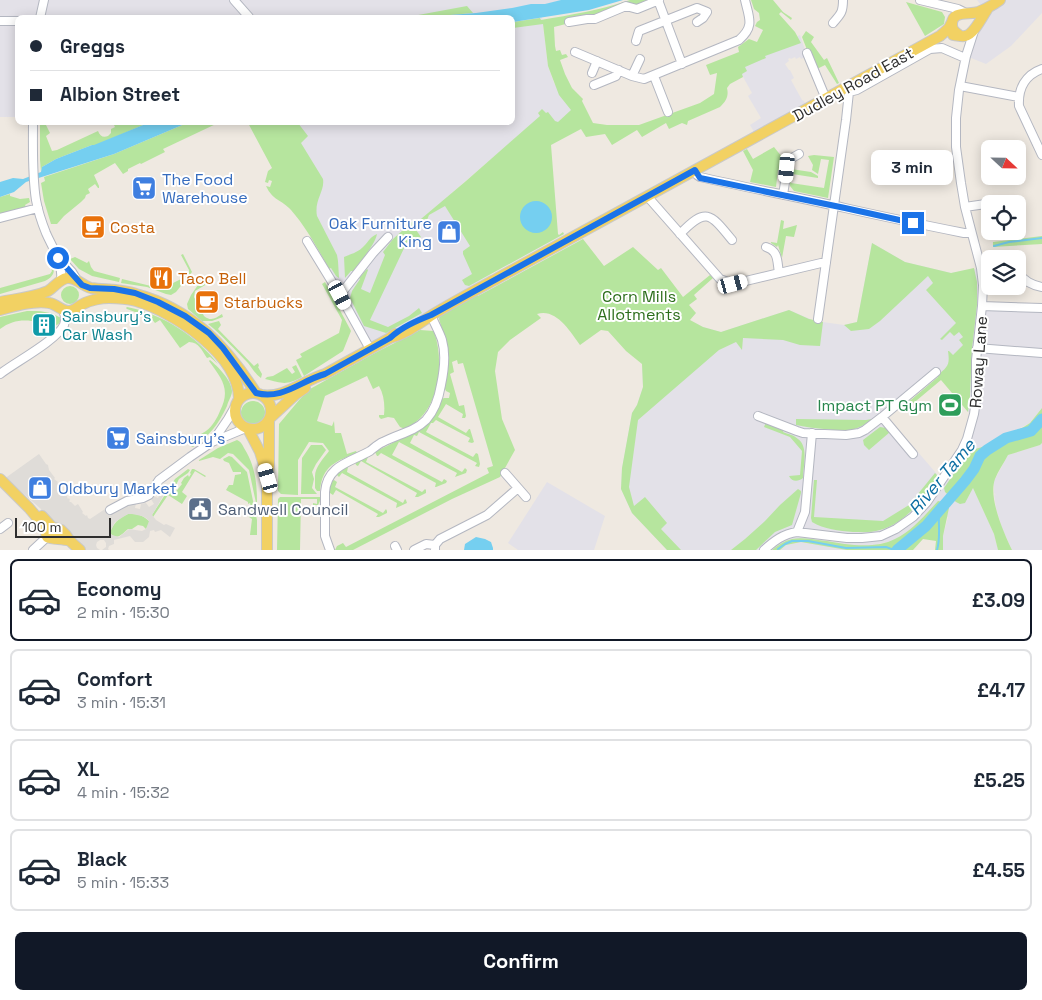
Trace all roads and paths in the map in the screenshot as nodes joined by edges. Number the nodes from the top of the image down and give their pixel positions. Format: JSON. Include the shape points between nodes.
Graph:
{"nodes":[{"id":1,"x":44,"y":0,"type":"edge"},
{"id":2,"x":234,"y":0,"type":"edge"},
{"id":3,"x":658,"y":0,"type":"edge"},
{"id":4,"x":745,"y":0,"type":"edge"},
{"id":5,"x":844,"y":0,"type":"edge"},
{"id":6,"x":920,"y":0,"type":"edge"},
{"id":7,"x":1000,"y":0,"type":"edge"},
{"id":8,"x":940,"y":4,"type":"junction"},
{"id":9,"x":988,"y":8,"type":"junction"},
{"id":10,"x":967,"y":14,"type":"junction"},
{"id":11,"x":41,"y":15,"type":"edge"},
{"id":12,"x":247,"y":15,"type":"edge"},
{"id":13,"x":760,"y":16,"type":"dead end"},
{"id":14,"x":750,"y":17,"type":"junction"},
{"id":15,"x":0,"y":21,"type":"edge"},
{"id":16,"x":15,"y":21,"type":"edge"},
{"id":17,"x":666,"y":21,"type":"junction"},
{"id":18,"x":953,"y":21,"type":"junction"},
{"id":19,"x":569,"y":22,"type":"dead end"},
{"id":20,"x":697,"y":22,"type":"dead end"},
{"id":21,"x":833,"y":23,"type":"dead end"},
{"id":22,"x":974,"y":30,"type":"junction"},
{"id":23,"x":959,"y":35,"type":"junction"},
{"id":24,"x":940,"y":36,"type":"junction"},
{"id":25,"x":636,"y":41,"type":"dead end"},
{"id":26,"x":575,"y":52,"type":"dead end"},
{"id":27,"x":807,"y":54,"type":"dead end"},
{"id":28,"x":966,"y":56,"type":"junction"},
{"id":29,"x":640,"y":59,"type":"dead end"},
{"id":30,"x":597,"y":61,"type":"junction"},
{"id":31,"x":1042,"y":61,"type":"edge"},
{"id":32,"x":682,"y":64,"type":"junction"},
{"id":33,"x":1042,"y":69,"type":"edge"},
{"id":34,"x":619,"y":70,"type":"junction"},
{"id":35,"x":592,"y":73,"type":"dead end"},
{"id":36,"x":632,"y":76,"type":"junction"},
{"id":37,"x":654,"y":76,"type":"junction"},
{"id":38,"x":1029,"y":77,"type":"junction"},
{"id":39,"x":594,"y":85,"type":"dead end"},
{"id":40,"x":960,"y":86,"type":"junction"},
{"id":41,"x":848,"y":90,"type":"junction"},
{"id":42,"x":1019,"y":97,"type":"junction"},
{"id":43,"x":826,"y":99,"type":"junction"},
{"id":44,"x":668,"y":112,"type":"dead end"},
{"id":45,"x":33,"y":125,"type":"edge"},
{"id":46,"x":799,"y":154,"type":"dead end"},
{"id":47,"x":1042,"y":155,"type":"edge"},
{"id":48,"x":695,"y":170,"type":"junction"},
{"id":49,"x":784,"y":195,"type":"junction"},
{"id":50,"x":647,"y":196,"type":"junction"},
{"id":51,"x":981,"y":204,"type":"edge"},
{"id":52,"x":834,"y":205,"type":"junction"},
{"id":53,"x":965,"y":206,"type":"junction"},
{"id":54,"x":38,"y":208,"type":"junction"},
{"id":55,"x":0,"y":218,"type":"edge"},
{"id":56,"x":972,"y":233,"type":"junction"},
{"id":57,"x":680,"y":234,"type":"junction"},
{"id":58,"x":388,"y":237,"type":"dead end"},
{"id":59,"x":732,"y":240,"type":"dead end"},
{"id":60,"x":307,"y":241,"type":"dead end"},
{"id":61,"x":766,"y":247,"type":"dead end"},
{"id":62,"x":58,"y":258,"type":"junction"},
{"id":63,"x":826,"y":263,"type":"junction"},
{"id":64,"x":981,"y":268,"type":"edge"},
{"id":65,"x":779,"y":273,"type":"junction"},
{"id":66,"x":1026,"y":282,"type":"edge"},
{"id":67,"x":58,"y":283,"type":"junction"},
{"id":68,"x":80,"y":283,"type":"junction"},
{"id":69,"x":1042,"y":287,"type":"edge"},
{"id":70,"x":340,"y":295,"type":"junction"},
{"id":71,"x":983,"y":295,"type":"edge"},
{"id":72,"x":0,"y":302,"type":"edge"},
{"id":73,"x":82,"y":304,"type":"junction"},
{"id":74,"x":982,"y":306,"type":"junction"},
{"id":75,"x":59,"y":307,"type":"junction"},
{"id":76,"x":1042,"y":308,"type":"edge"},
{"id":77,"x":0,"y":310,"type":"edge"},
{"id":78,"x":431,"y":315,"type":"junction"},
{"id":79,"x":818,"y":318,"type":"dead end"},
{"id":80,"x":977,"y":348,"type":"junction"},
{"id":81,"x":370,"y":349,"type":"junction"},
{"id":82,"x":1042,"y":353,"type":"edge"},
{"id":83,"x":936,"y":372,"type":"dead end"},
{"id":84,"x":0,"y":374,"type":"edge"},
{"id":85,"x":325,"y":374,"type":"junction"},
{"id":86,"x":259,"y":394,"type":"junction"},
{"id":87,"x":238,"y":402,"type":"junction"},
{"id":88,"x":758,"y":416,"type":"dead end"},
{"id":89,"x":882,"y":418,"type":"junction"},
{"id":90,"x":270,"y":419,"type":"junction"},
{"id":91,"x":247,"y":428,"type":"junction"},
{"id":92,"x":812,"y":433,"type":"junction"},
{"id":93,"x":212,"y":442,"type":"junction"},
{"id":94,"x":913,"y":454,"type":"dead end"},
{"id":95,"x":505,"y":473,"type":"dead end"},
{"id":96,"x":268,"y":478,"type":"junction"},
{"id":97,"x":0,"y":479,"type":"edge"},
{"id":98,"x":518,"y":488,"type":"junction"},
{"id":99,"x":526,"y":497,"type":"dead end"},
{"id":100,"x":110,"y":510,"type":"dead end"},
{"id":101,"x":805,"y":512,"type":"junction"},
{"id":102,"x":8,"y":523,"type":"dead end"},
{"id":103,"x":0,"y":529,"type":"edge"},
{"id":104,"x":797,"y":532,"type":"junction"},
{"id":105,"x":51,"y":533,"type":"junction"},
{"id":106,"x":809,"y":533,"type":"junction"},
{"id":107,"x":268,"y":547,"type":"edge"},
{"id":108,"x":435,"y":548,"type":"edge"},
{"id":109,"x":330,"y":549,"type":"edge"},
{"id":110,"x":33,"y":550,"type":"edge"},
{"id":111,"x":80,"y":550,"type":"edge"},
{"id":112,"x":414,"y":550,"type":"edge"},
{"id":113,"x":764,"y":550,"type":"edge"}],
"edges":[{"from":1,"to":11,"type":"street"},
{"from":2,"to":12,"type":"street"},
{"from":3,"to":17,"type":"street"},
{"from":3,"to":19,"type":"street","via":[[637,9],[626,6],[594,19]]},
{"from":4,"to":14,"type":"street"},
{"from":5,"to":21,"type":"street","via":[[841,15]]},
{"from":6,"to":8,"type":"street"},
{"from":7,"to":9,"type":"main road","name":"Dudley Road East"},
{"from":8,"to":10,"type":"street"},
{"from":8,"to":18,"type":"street"},
{"from":9,"to":10,"type":"main road","name":"Dudley Road East"},
{"from":9,"to":22,"type":"main road","name":"Dudley Road East"},
{"from":10,"to":18,"type":"main road","name":"Dudley Road East","via":[[959,14]]},
{"from":10,"to":22,"type":"main road","via":[[974,19]]},
{"from":13,"to":14,"type":"street"},
{"from":14,"to":32,"type":"street","via":[[749,28],[739,40]]},
{"from":15,"to":16,"type":"street"},
{"from":17,"to":20,"type":"street","via":[[697,8],[707,12]]},
{"from":17,"to":25,"type":"street","via":[[639,31]]},
{"from":17,"to":32,"type":"street"},
{"from":18,"to":23,"type":"main road","via":[[952,28]]},
{"from":18,"to":24,"type":"main road","name":"Dudley Road East"},
{"from":22,"to":23,"type":"main road","name":"Dudley Road East","via":[[969,35]]},
{"from":22,"to":28,"type":"street","name":"Roway Lane"},
{"from":23,"to":24,"type":"main road","name":"Dudley Road East"},
{"from":23,"to":28,"type":"street","via":[[965,44]]},
{"from":24,"to":41,"type":"main road","name":"Dudley Road East"},
{"from":26,"to":30,"type":"street"},
{"from":27,"to":43,"type":"street"},
{"from":28,"to":40,"type":"street","name":"Roway Lane"},
{"from":28,"to":41,"type":"street","name":"Dudley Road East","via":[[942,48],[930,50],[857,90]]},
{"from":29,"to":36,"type":"street"},
{"from":30,"to":34,"type":"street"},
{"from":30,"to":35,"type":"street"},
{"from":31,"to":38,"type":"street"},
{"from":32,"to":37,"type":"street"},
{"from":33,"to":38,"type":"street"},
{"from":34,"to":36,"type":"street"},
{"from":34,"to":39,"type":"street","via":[[616,76]]},
{"from":36,"to":37,"type":"street","via":[[644,79]]},
{"from":37,"to":44,"type":"street"},
{"from":38,"to":42,"type":"street","via":[[1022,85]]},
{"from":40,"to":42,"type":"street"},
{"from":40,"to":53,"type":"street","name":"Roway Lane","via":[[956,130]]},
{"from":41,"to":43,"type":"main road","name":"Dudley Road East"},
{"from":41,"to":52,"type":"street"},
{"from":42,"to":47,"type":"street","via":[[1019,106]]},
{"from":43,"to":48,"type":"main road","name":"Dudley Road East"},
{"from":45,"to":54,"type":"street"},
{"from":46,"to":49,"type":"street","via":[[788,163]]},
{"from":48,"to":49,"type":"street","via":[[700,178]]},
{"from":48,"to":50,"type":"main road","name":"Dudley Road East"},
{"from":49,"to":52,"type":"street"},
{"from":50,"to":57,"type":"street"},
{"from":50,"to":78,"type":"main road","name":"Dudley Road East"},
{"from":51,"to":53,"type":"street"},
{"from":52,"to":56,"type":"street"},
{"from":52,"to":63,"type":"street"},
{"from":53,"to":56,"type":"street","name":"Roway Lane"},
{"from":54,"to":55,"type":"street"},
{"from":54,"to":62,"type":"street"},
{"from":56,"to":64,"type":"street","name":"Roway Lane"},
{"from":57,"to":59,"type":"street","via":[[704,216],[712,219]]},
{"from":57,"to":65,"type":"street","via":[[724,282],[733,284]]},
{"from":58,"to":70,"type":"street"},
{"from":60,"to":70,"type":"street"},
{"from":61,"to":65,"type":"street","via":[[775,253]]},
{"from":62,"to":67,"type":"street","via":[[62,272]]},
{"from":62,"to":68,"type":"street"},
{"from":63,"to":65,"type":"street"},
{"from":63,"to":79,"type":"street"},
{"from":66,"to":69,"type":"street"},
{"from":67,"to":68,"type":"main road","via":[[68,278]]},
{"from":67,"to":72,"type":"main road","via":[[48,291]]},
{"from":67,"to":75,"type":"main road","via":[[53,296]]},
{"from":68,"to":73,"type":"main road","via":[[85,293]]},
{"from":68,"to":86,"type":"main road","via":[[90,288],[135,293],[185,316],[209,333]]},
{"from":70,"to":81,"type":"street"},
{"from":71,"to":74,"type":"street","name":"Roway Lane"},
{"from":73,"to":75,"type":"main road","via":[[71,311]]},
{"from":73,"to":87,"type":"main road","via":[[105,298],[125,299],[171,316],[208,342],[223,360],[237,384]]},
{"from":74,"to":76,"type":"street"},
{"from":74,"to":80,"type":"street","name":"Roway Lane"},
{"from":75,"to":77,"type":"main road","via":[[46,302]]},
{"from":75,"to":84,"type":"street","via":[[65,322],[57,334]]},
{"from":78,"to":81,"type":"main road","name":"Dudley Road East"},
{"from":78,"to":109,"type":"street","via":[[443,345],[443,368],[436,403],[427,419],[416,428],[334,470],[327,480],[325,492],[325,536]]},
{"from":80,"to":82,"type":"street"},
{"from":80,"to":106,"type":"street","name":"Roway Lane","via":[[975,407],[967,439],[920,510],[881,536],[847,538]]},
{"from":81,"to":85,"type":"main road","name":"Dudley Road East"},
{"from":83,"to":89,"type":"street"},
{"from":85,"to":86,"type":"main road","via":[[283,392],[269,396]]},
{"from":85,"to":90,"type":"main road","via":[[296,394]]},
{"from":86,"to":87,"type":"main road","via":[[246,394]]},
{"from":86,"to":90,"type":"main road","via":[[270,404]]},
{"from":87,"to":91,"type":"main road","via":[[236,418]]},
{"from":87,"to":93,"type":"street"},
{"from":88,"to":92,"type":"street","via":[[797,431]]},
{"from":89,"to":92,"type":"street","via":[[859,434]]},
{"from":89,"to":94,"type":"street"},
{"from":90,"to":91,"type":"main road","via":[[260,428]]},
{"from":90,"to":96,"type":"main road"},
{"from":91,"to":93,"type":"street"},
{"from":91,"to":96,"type":"main road","via":[[260,452]]},
{"from":92,"to":101,"type":"street"},
{"from":93,"to":100,"type":"street","via":[[159,480],[149,494]]},
{"from":95,"to":98,"type":"street"},
{"from":96,"to":107,"type":"main road"},
{"from":97,"to":105,"type":"main road","via":[[44,518]]},
{"from":98,"to":99,"type":"street"},
{"from":98,"to":108,"type":"street","via":[[487,515],[440,539]]},
{"from":101,"to":104,"type":"street"},
{"from":101,"to":106,"type":"street"},
{"from":102,"to":103,"type":"street"},
{"from":104,"to":106,"type":"street","name":"Roway Lane"},
{"from":104,"to":113,"type":"street","name":"Roway Lane","via":[[777,539]]},
{"from":105,"to":110,"type":"street"},
{"from":105,"to":111,"type":"main road","via":[[70,541]]},
{"from":108,"to":112,"type":"street","via":[[426,544]]}]}
